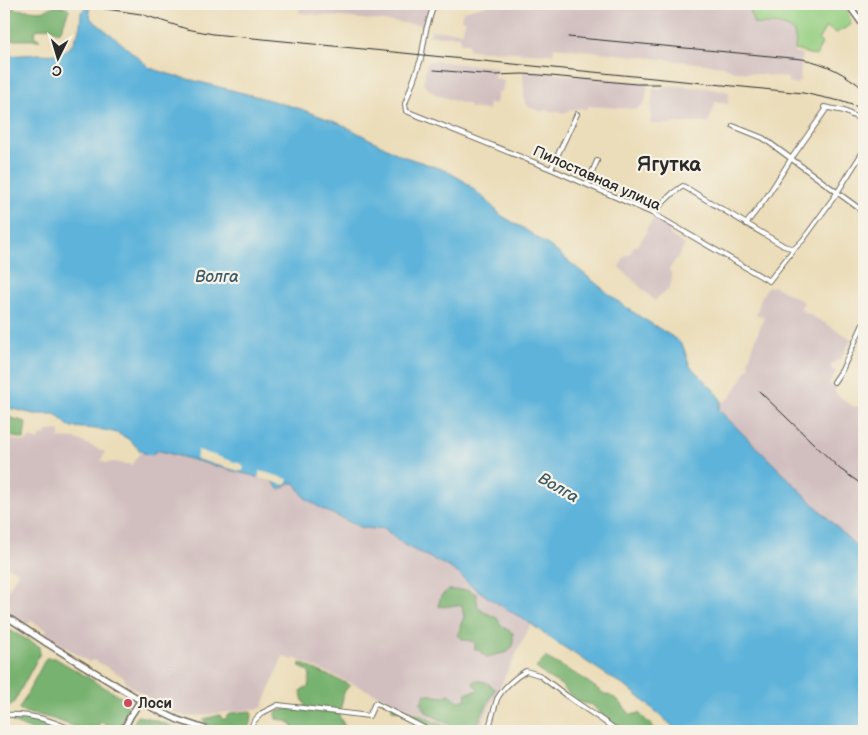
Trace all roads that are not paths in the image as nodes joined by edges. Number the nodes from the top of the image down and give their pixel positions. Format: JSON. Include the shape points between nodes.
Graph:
{"nodes":[{"id":1,"x":434,"y":4,"type":"edge"},
{"id":2,"x":848,"y":4,"type":"edge"},
{"id":3,"x":864,"y":26,"type":"edge"},
{"id":4,"x":577,"y":114,"type":"dead end"},
{"id":5,"x":864,"y":121,"type":"edge"},
{"id":6,"x":733,"y":126,"type":"dead end"},
{"id":7,"x":864,"y":150,"type":"edge"},
{"id":8,"x":791,"y":158,"type":"junction"},
{"id":9,"x":597,"y":162,"type":"dead end"},
{"id":10,"x":551,"y":169,"type":"junction"},
{"id":11,"x":586,"y":184,"type":"junction"},
{"id":12,"x":838,"y":193,"type":"junction"},
{"id":13,"x":864,"y":212,"type":"edge"},
{"id":14,"x":652,"y":213,"type":"junction"},
{"id":15,"x":746,"y":224,"type":"junction"},
{"id":16,"x":794,"y":249,"type":"junction"},
{"id":17,"x":864,"y":322,"type":"edge"},
{"id":18,"x":834,"y":382,"type":"dead end"},
{"id":19,"x":4,"y":615,"type":"edge"},
{"id":20,"x":140,"y":700,"type":"junction"},
{"id":21,"x":4,"y":715,"type":"edge"},
{"id":22,"x":76,"y":731,"type":"edge"},
{"id":23,"x":123,"y":731,"type":"edge"},
{"id":24,"x":211,"y":731,"type":"edge"},
{"id":25,"x":249,"y":731,"type":"edge"},
{"id":26,"x":430,"y":731,"type":"edge"},
{"id":27,"x":488,"y":731,"type":"edge"},
{"id":28,"x":618,"y":731,"type":"edge"}],
"edges":[{"from":1,"to":10,"type":"street","name":"Пилоставная улица","via":[[421,59],[405,104],[408,112]]},
{"from":2,"to":3,"type":"main road"},
{"from":4,"to":10,"type":"street"},
{"from":5,"to":8,"type":"street","via":[[844,111],[825,108]]},
{"from":6,"to":8,"type":"street","via":[[763,138]]},
{"from":7,"to":12,"type":"street"},
{"from":8,"to":12,"type":"street"},
{"from":8,"to":15,"type":"street"},
{"from":9,"to":11,"type":"street"},
{"from":10,"to":11,"type":"street","name":"Пилоставная улица"},
{"from":11,"to":14,"type":"street","name":"Пилоставная улица"},
{"from":12,"to":13,"type":"street"},
{"from":12,"to":16,"type":"street"},
{"from":14,"to":15,"type":"street","via":[[683,186]]},
{"from":14,"to":16,"type":"street","name":"Пилоставная улица","via":[[769,281]]},
{"from":15,"to":16,"type":"street"},
{"from":17,"to":18,"type":"street"},
{"from":19,"to":20,"type":"main road"},
{"from":20,"to":23,"type":"main road"},
{"from":20,"to":24,"type":"main road","via":[[169,716]]},
{"from":21,"to":22,"type":"street","via":[[45,718]]},
{"from":25,"to":26,"type":"street","via":[[262,713],[278,705],[369,716],[375,703]]},
{"from":27,"to":28,"type":"street","via":[[500,694],[526,671],[539,675]]}]}
